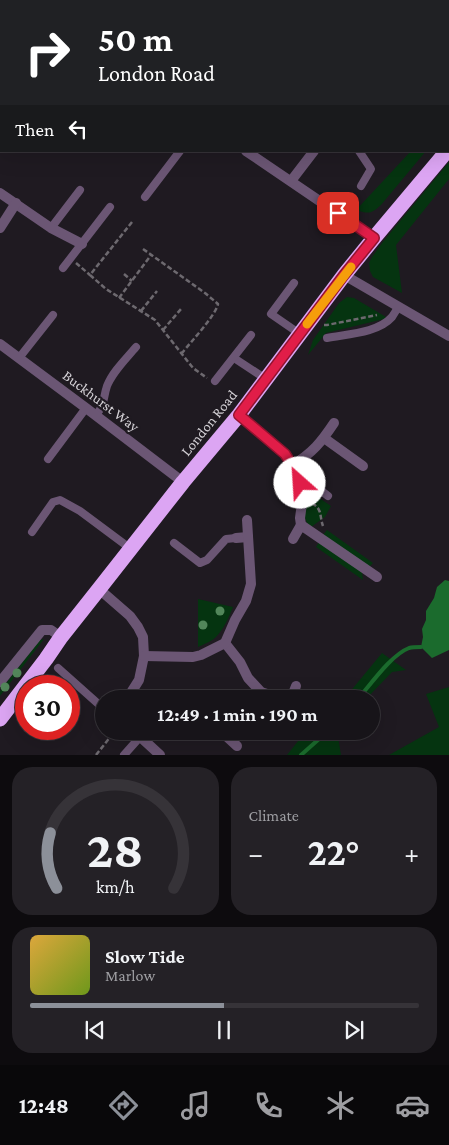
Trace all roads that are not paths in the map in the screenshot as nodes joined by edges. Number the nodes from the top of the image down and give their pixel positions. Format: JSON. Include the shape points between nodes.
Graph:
{"nodes":[{"id":1,"x":179,"y":152,"type":"edge"},
{"id":2,"x":247,"y":152,"type":"edge"},
{"id":3,"x":313,"y":152,"type":"edge"},
{"id":4,"x":360,"y":152,"type":"edge"},
{"id":5,"x":446,"y":152,"type":"edge"},
{"id":6,"x":291,"y":182,"type":"junction"},
{"id":7,"x":361,"y":186,"type":"dead end"},
{"id":8,"x":80,"y":190,"type":"dead end"},
{"id":9,"x":0,"y":192,"type":"edge"},
{"id":10,"x":145,"y":197,"type":"dead end"},
{"id":11,"x":16,"y":204,"type":"junction"},
{"id":12,"x":110,"y":207,"type":"dead end"},
{"id":13,"x":0,"y":228,"type":"edge"},
{"id":14,"x":51,"y":228,"type":"junction"},
{"id":15,"x":374,"y":238,"type":"junction"},
{"id":16,"x":82,"y":244,"type":"junction"},
{"id":17,"x":63,"y":268,"type":"dead end"},
{"id":18,"x":344,"y":275,"type":"junction"},
{"id":19,"x":294,"y":283,"type":"dead end"},
{"id":20,"x":395,"y":305,"type":"junction"},
{"id":21,"x":53,"y":315,"type":"dead end"},
{"id":22,"x":300,"y":334,"type":"junction"},
{"id":23,"x":251,"y":335,"type":"dead end"},
{"id":24,"x":449,"y":336,"type":"edge"},
{"id":25,"x":327,"y":338,"type":"dead end"},
{"id":26,"x":0,"y":344,"type":"edge"},
{"id":27,"x":136,"y":347,"type":"dead end"},
{"id":28,"x":19,"y":358,"type":"junction"},
{"id":29,"x":234,"y":358,"type":"junction"},
{"id":30,"x":266,"y":379,"type":"junction"},
{"id":31,"x":215,"y":381,"type":"road end"},
{"id":32,"x":86,"y":408,"type":"junction"},
{"id":33,"x":96,"y":415,"type":"junction"},
{"id":34,"x":239,"y":415,"type":"junction"},
{"id":35,"x":334,"y":423,"type":"dead end"},
{"id":36,"x":324,"y":438,"type":"junction"},
{"id":37,"x":48,"y":459,"type":"dead end"},
{"id":38,"x":292,"y":465,"type":"junction"},
{"id":39,"x":363,"y":466,"type":"dead end"},
{"id":40,"x":184,"y":482,"type":"junction"},
{"id":41,"x":300,"y":483,"type":"junction"},
{"id":42,"x":328,"y":496,"type":"dead end"},
{"id":43,"x":247,"y":520,"type":"dead end"},
{"id":44,"x":300,"y":525,"type":"junction"},
{"id":45,"x":32,"y":532,"type":"dead end"},
{"id":46,"x":248,"y":537,"type":"junction"},
{"id":47,"x":236,"y":538,"type":"joint"},
{"id":48,"x":293,"y":539,"type":"dead end"},
{"id":49,"x":174,"y":543,"type":"dead end"},
{"id":50,"x":131,"y":549,"type":"junction"},
{"id":51,"x":376,"y":577,"type":"dead end"},
{"id":52,"x":99,"y":589,"type":"junction"},
{"id":53,"x":62,"y":637,"type":"junction"},
{"id":54,"x":225,"y":643,"type":"junction"},
{"id":55,"x":144,"y":656,"type":"junction"},
{"id":56,"x":58,"y":668,"type":"dead end"},
{"id":57,"x":0,"y":682,"type":"edge"},
{"id":58,"x":296,"y":686,"type":"dead end"},
{"id":59,"x":132,"y":690,"type":"edge"},
{"id":60,"x":255,"y":690,"type":"edge"},
{"id":61,"x":294,"y":690,"type":"edge"},
{"id":62,"x":95,"y":701,"type":"edge"},
{"id":63,"x":0,"y":719,"type":"edge"},
{"id":64,"x":133,"y":740,"type":"edge"},
{"id":65,"x":144,"y":740,"type":"edge"},
{"id":66,"x":228,"y":740,"type":"edge"},
{"id":67,"x":237,"y":746,"type":"dead end"},
{"id":68,"x":124,"y":755,"type":"edge"},
{"id":69,"x":160,"y":755,"type":"edge"}],
"edges":[{"from":1,"to":10,"type":"lane"},
{"from":2,"to":6,"type":"street"},
{"from":3,"to":6,"type":"street"},
{"from":4,"to":7,"type":"lane","via":[[371,169]]},
{"from":5,"to":15,"type":"highway","name":"London Road"},
{"from":6,"to":15,"type":"street"},
{"from":8,"to":14,"type":"lane"},
{"from":9,"to":11,"type":"street"},
{"from":11,"to":13,"type":"street"},
{"from":11,"to":14,"type":"street"},
{"from":12,"to":16,"type":"lane"},
{"from":14,"to":16,"type":"street"},
{"from":15,"to":18,"type":"highway","name":"London Road"},
{"from":16,"to":17,"type":"lane"},
{"from":18,"to":20,"type":"street"},
{"from":18,"to":22,"type":"highway","name":"London Road"},
{"from":19,"to":22,"type":"lane","via":[[271,314]]},
{"from":20,"to":24,"type":"street"},
{"from":20,"to":25,"type":"lane","via":[[393,317],[383,325]]},
{"from":21,"to":28,"type":"lane"},
{"from":22,"to":30,"type":"highway","name":"London Road"},
{"from":23,"to":29,"type":"lane"},
{"from":26,"to":28,"type":"street","name":"Buckhurst Way"},
{"from":27,"to":33,"type":"lane","via":[[113,374],[102,408]]},
{"from":28,"to":32,"type":"street","name":"Buckhurst Way"},
{"from":29,"to":30,"type":"lane"},
{"from":29,"to":31,"type":"lane"},
{"from":30,"to":34,"type":"highway","name":"London Road"},
{"from":32,"to":33,"type":"street","name":"Buckhurst Way"},
{"from":32,"to":37,"type":"lane"},
{"from":33,"to":40,"type":"street","name":"Buckhurst Way"},
{"from":34,"to":38,"type":"street","via":[[285,454]]},
{"from":34,"to":40,"type":"highway","name":"London Road"},
{"from":35,"to":36,"type":"street"},
{"from":36,"to":38,"type":"street"},
{"from":36,"to":39,"type":"street"},
{"from":38,"to":41,"type":"street"},
{"from":40,"to":50,"type":"highway","name":"London Road"},
{"from":41,"to":42,"type":"lane","via":[[309,482]]},
{"from":41,"to":44,"type":"street","via":[[303,496]]},
{"from":43,"to":46,"type":"street"},
{"from":44,"to":48,"type":"street"},
{"from":44,"to":51,"type":"street"},
{"from":45,"to":50,"type":"lane","via":[[53,502],[60,500]]},
{"from":46,"to":47,"type":"street"},
{"from":46,"to":54,"type":"street","via":[[252,584]]},
{"from":47,"to":49,"type":"lane","via":[[226,539],[208,560],[200,563]]},
{"from":50,"to":52,"type":"highway","name":"London Road"},
{"from":52,"to":53,"type":"highway","name":"London Road"},
{"from":52,"to":55,"type":"street","via":[[138,627],[143,637]]},
{"from":53,"to":57,"type":"street","via":[[51,630],[42,630]]},
{"from":53,"to":63,"type":"highway","name":"London Road"},
{"from":54,"to":55,"type":"street","via":[[193,657]]},
{"from":54,"to":60,"type":"street"},
{"from":55,"to":59,"type":"street","via":[[139,680]]},
{"from":56,"to":62,"type":"lane"},
{"from":58,"to":61,"type":"street"},
{"from":64,"to":68,"type":"lane"},
{"from":65,"to":69,"type":"street"},
{"from":66,"to":67,"type":"street"}]}
